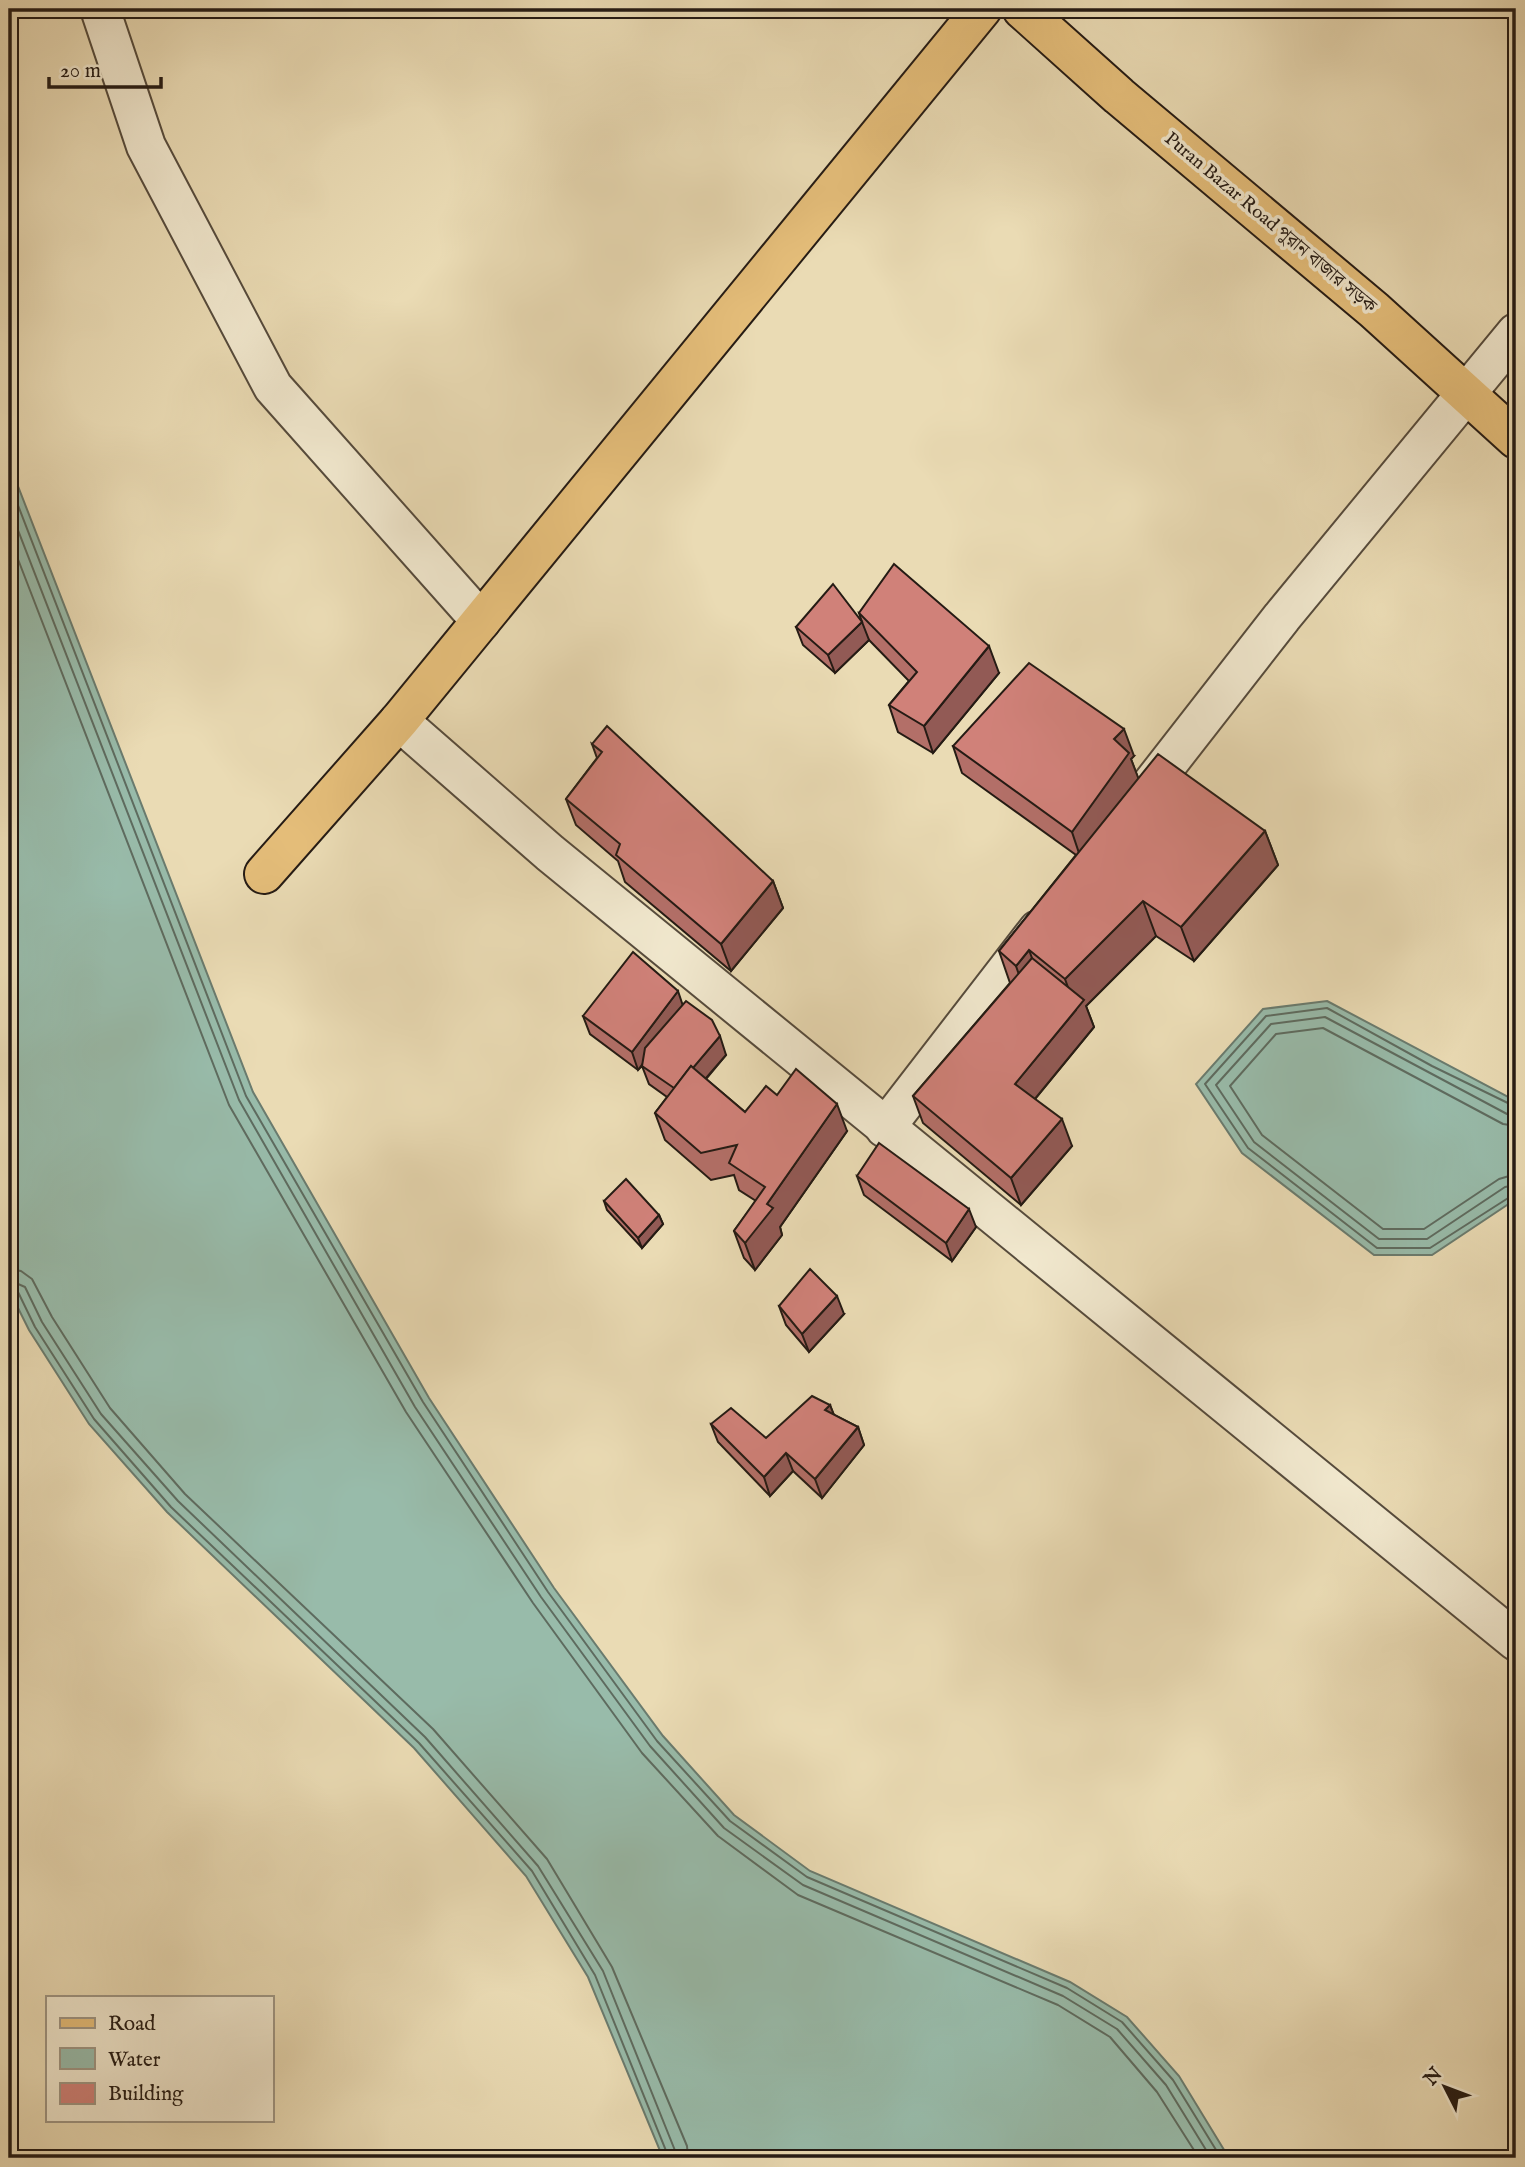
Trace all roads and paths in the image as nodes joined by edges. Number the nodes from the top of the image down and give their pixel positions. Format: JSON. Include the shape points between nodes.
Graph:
{"nodes":[{"id":1,"x":100,"y":9,"type":"edge"},
{"id":2,"x":982,"y":9,"type":"edge"},
{"id":3,"x":1022,"y":9,"type":"edge"},
{"id":4,"x":1516,"y":333,"type":"edge"},
{"id":5,"x":1465,"y":393,"type":"junction"},
{"id":6,"x":1516,"y":439,"type":"edge"},
{"id":7,"x":481,"y":621,"type":"junction"},
{"id":8,"x":399,"y":721,"type":"junction"},
{"id":9,"x":1113,"y":834,"type":"edge"},
{"id":10,"x":264,"y":874,"type":"dead end"},
{"id":11,"x":1062,"y":900,"type":"edge"},
{"id":12,"x":885,"y":1128,"type":"junction"},
{"id":13,"x":1516,"y":1642,"type":"edge"}],
"edges":[{"from":1,"to":7,"type":"street","via":[[146,146],[273,387]]},
{"from":2,"to":7,"type":"main road"},
{"from":3,"to":5,"type":"main road","name":"Puran Bazar Road পুরান বাজার সড়ক"},
{"from":4,"to":5,"type":"street"},
{"from":5,"to":6,"type":"main road","name":"Puran Bazar Road পুরান বাজার সড়ক"},
{"from":5,"to":9,"type":"street"},
{"from":7,"to":8,"type":"main road"},
{"from":8,"to":10,"type":"main road"},
{"from":8,"to":12,"type":"street","via":[[550,853]]},
{"from":11,"to":12,"type":"street"},
{"from":12,"to":13,"type":"street"}]}
